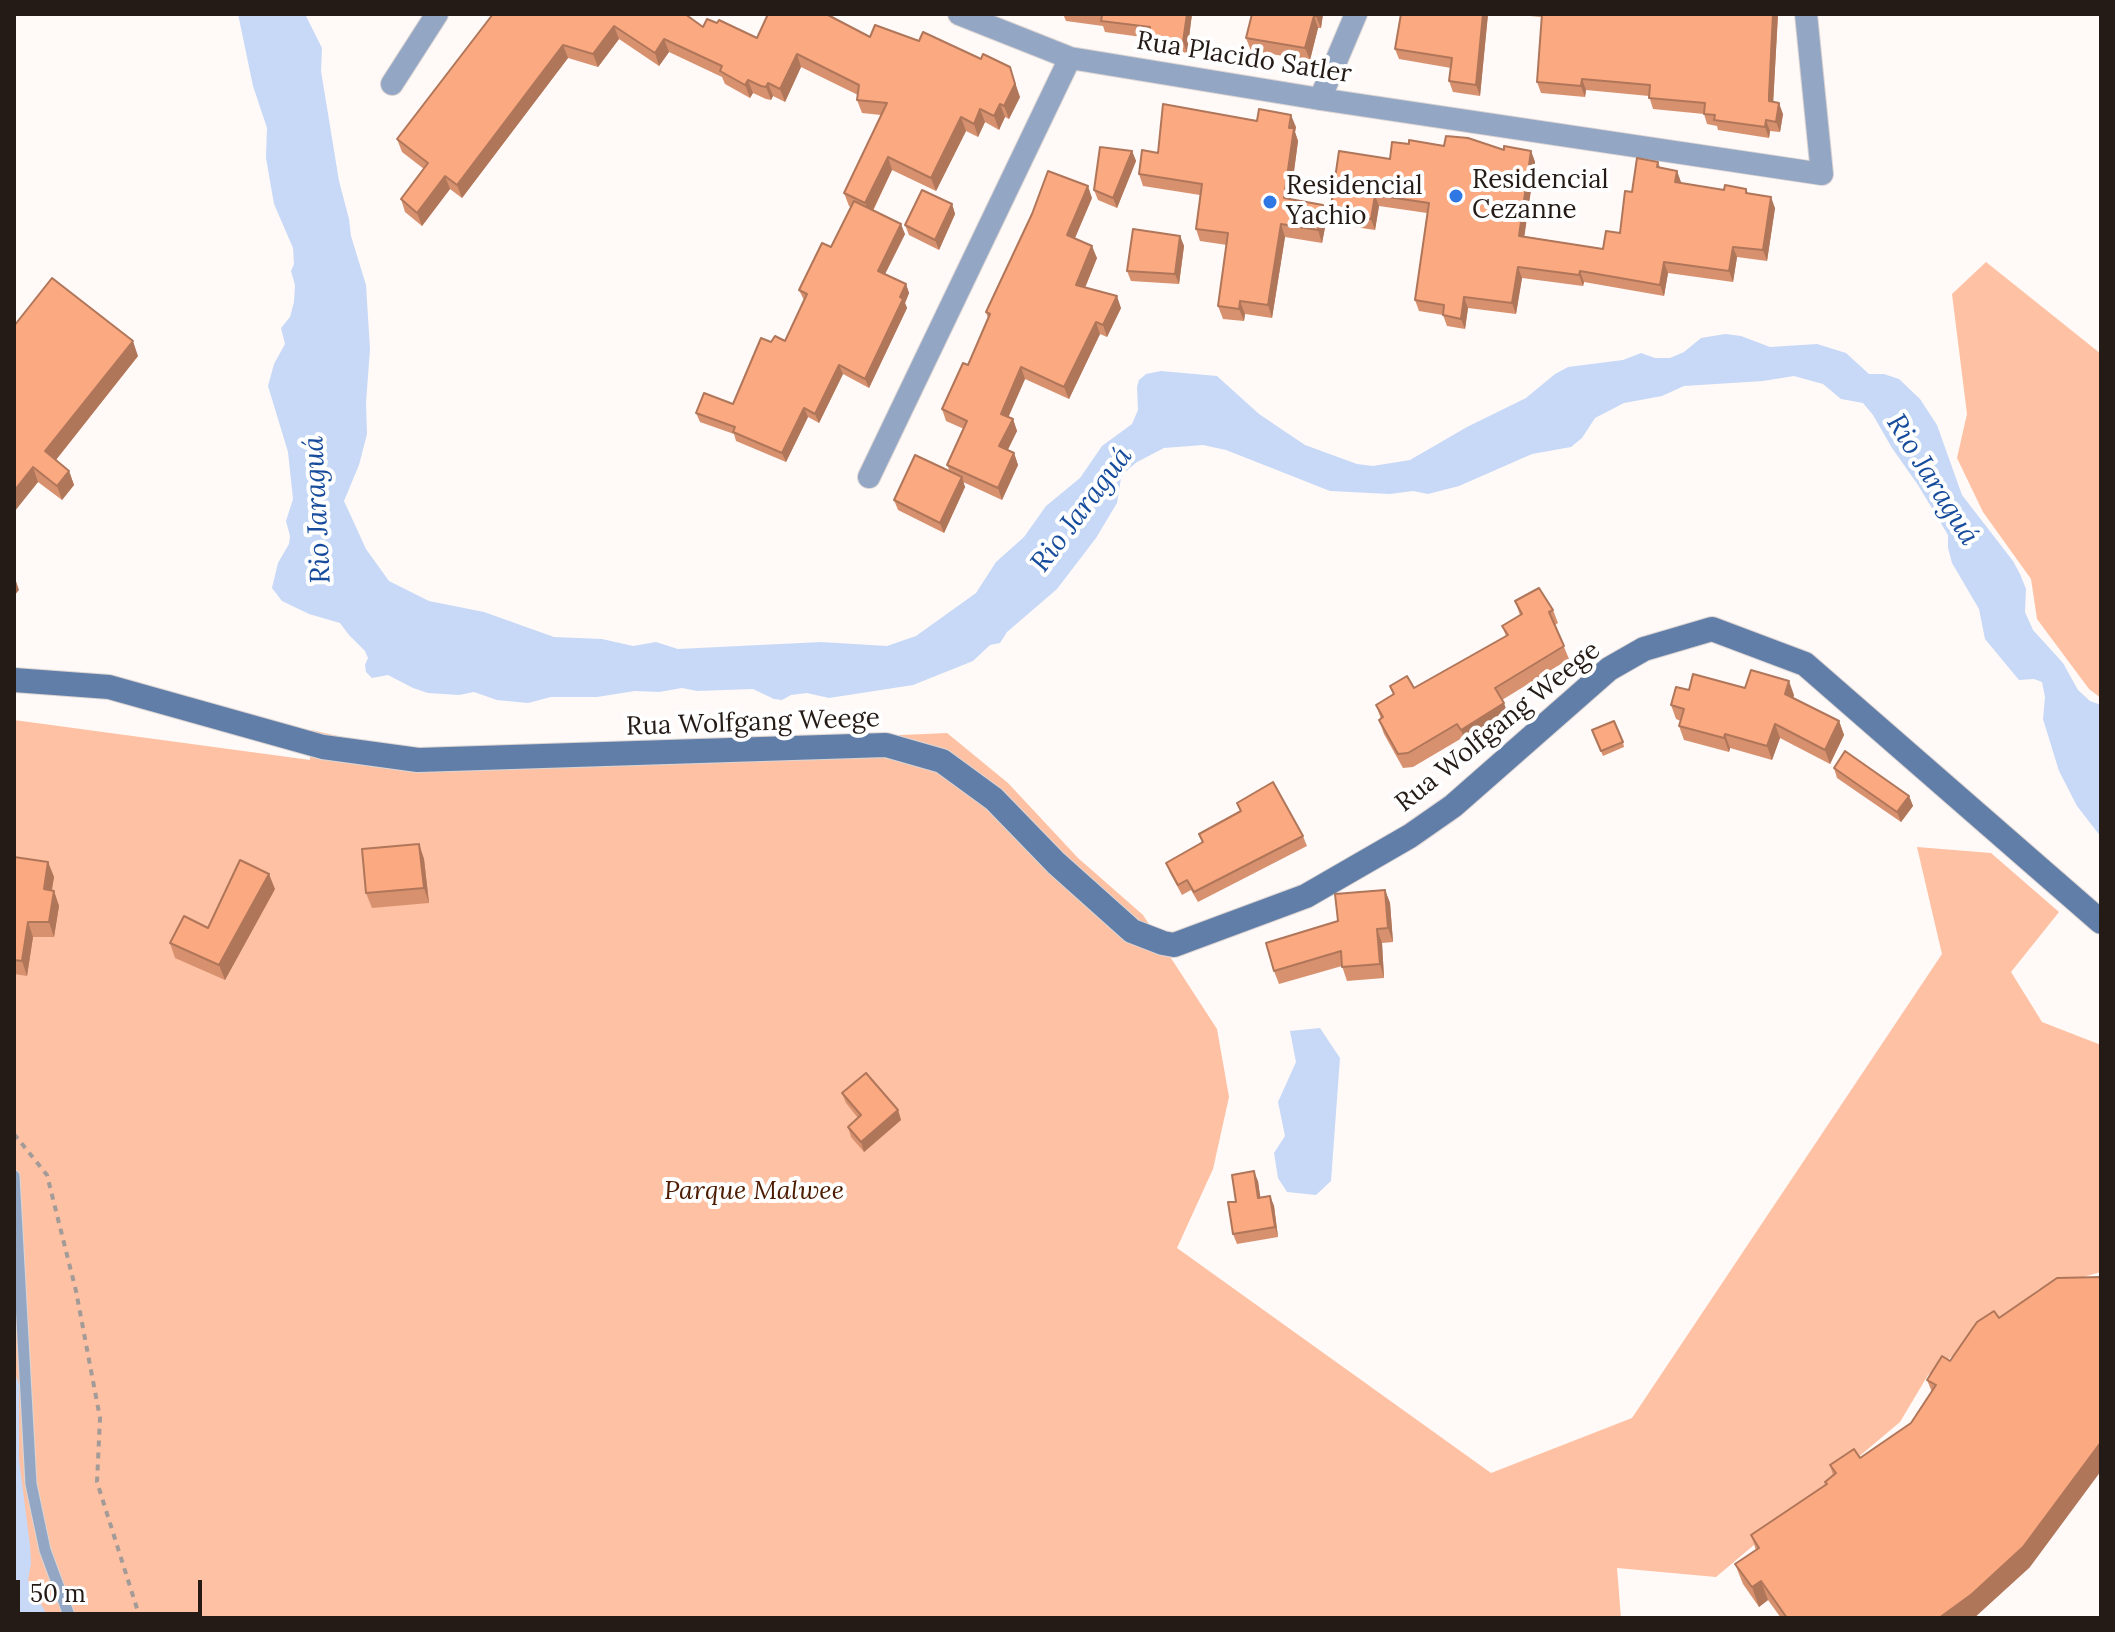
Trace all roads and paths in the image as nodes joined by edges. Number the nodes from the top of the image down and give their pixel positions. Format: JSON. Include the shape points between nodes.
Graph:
{"nodes":[{"id":1,"x":437,"y":14,"type":"edge"},
{"id":2,"x":959,"y":14,"type":"edge"},
{"id":3,"x":1356,"y":14,"type":"edge"},
{"id":4,"x":1806,"y":14,"type":"edge"},
{"id":5,"x":1070,"y":58,"type":"junction"},
{"id":6,"x":392,"y":84,"type":"dead end"},
{"id":7,"x":1320,"y":99,"type":"junction"},
{"id":8,"x":869,"y":477,"type":"dead end"},
{"id":9,"x":14,"y":680,"type":"edge"},
{"id":10,"x":2101,"y":922,"type":"edge"},
{"id":11,"x":14,"y":1134,"type":"edge"},
{"id":12,"x":14,"y":1174,"type":"edge"},
{"id":13,"x":70,"y":1618,"type":"edge"},
{"id":14,"x":140,"y":1618,"type":"edge"}],
"edges":[{"from":1,"to":6,"type":"street"},
{"from":2,"to":5,"type":"street","name":"Rua Placido Satler"},
{"from":3,"to":7,"type":"street"},
{"from":4,"to":7,"type":"street","name":"Rua Placido Satler","via":[[1822,174]]},
{"from":5,"to":7,"type":"street","name":"Rua Placido Satler"},
{"from":5,"to":8,"type":"street"},
{"from":9,"to":10,"type":"street","name":"Rua Wolfgang Weege","via":[[109,687],[323,747],[418,760],[886,745],[942,761],[994,799],[1132,931],[1174,945],[1306,896],[1410,836],[1453,806],[1609,669],[1644,649],[1712,629],[1805,664]]},
{"from":11,"to":14,"type":"path","via":[[47,1175],[100,1418],[97,1482]]},
{"from":12,"to":13,"type":"lane","via":[[31,1484],[45,1550]]}]}
